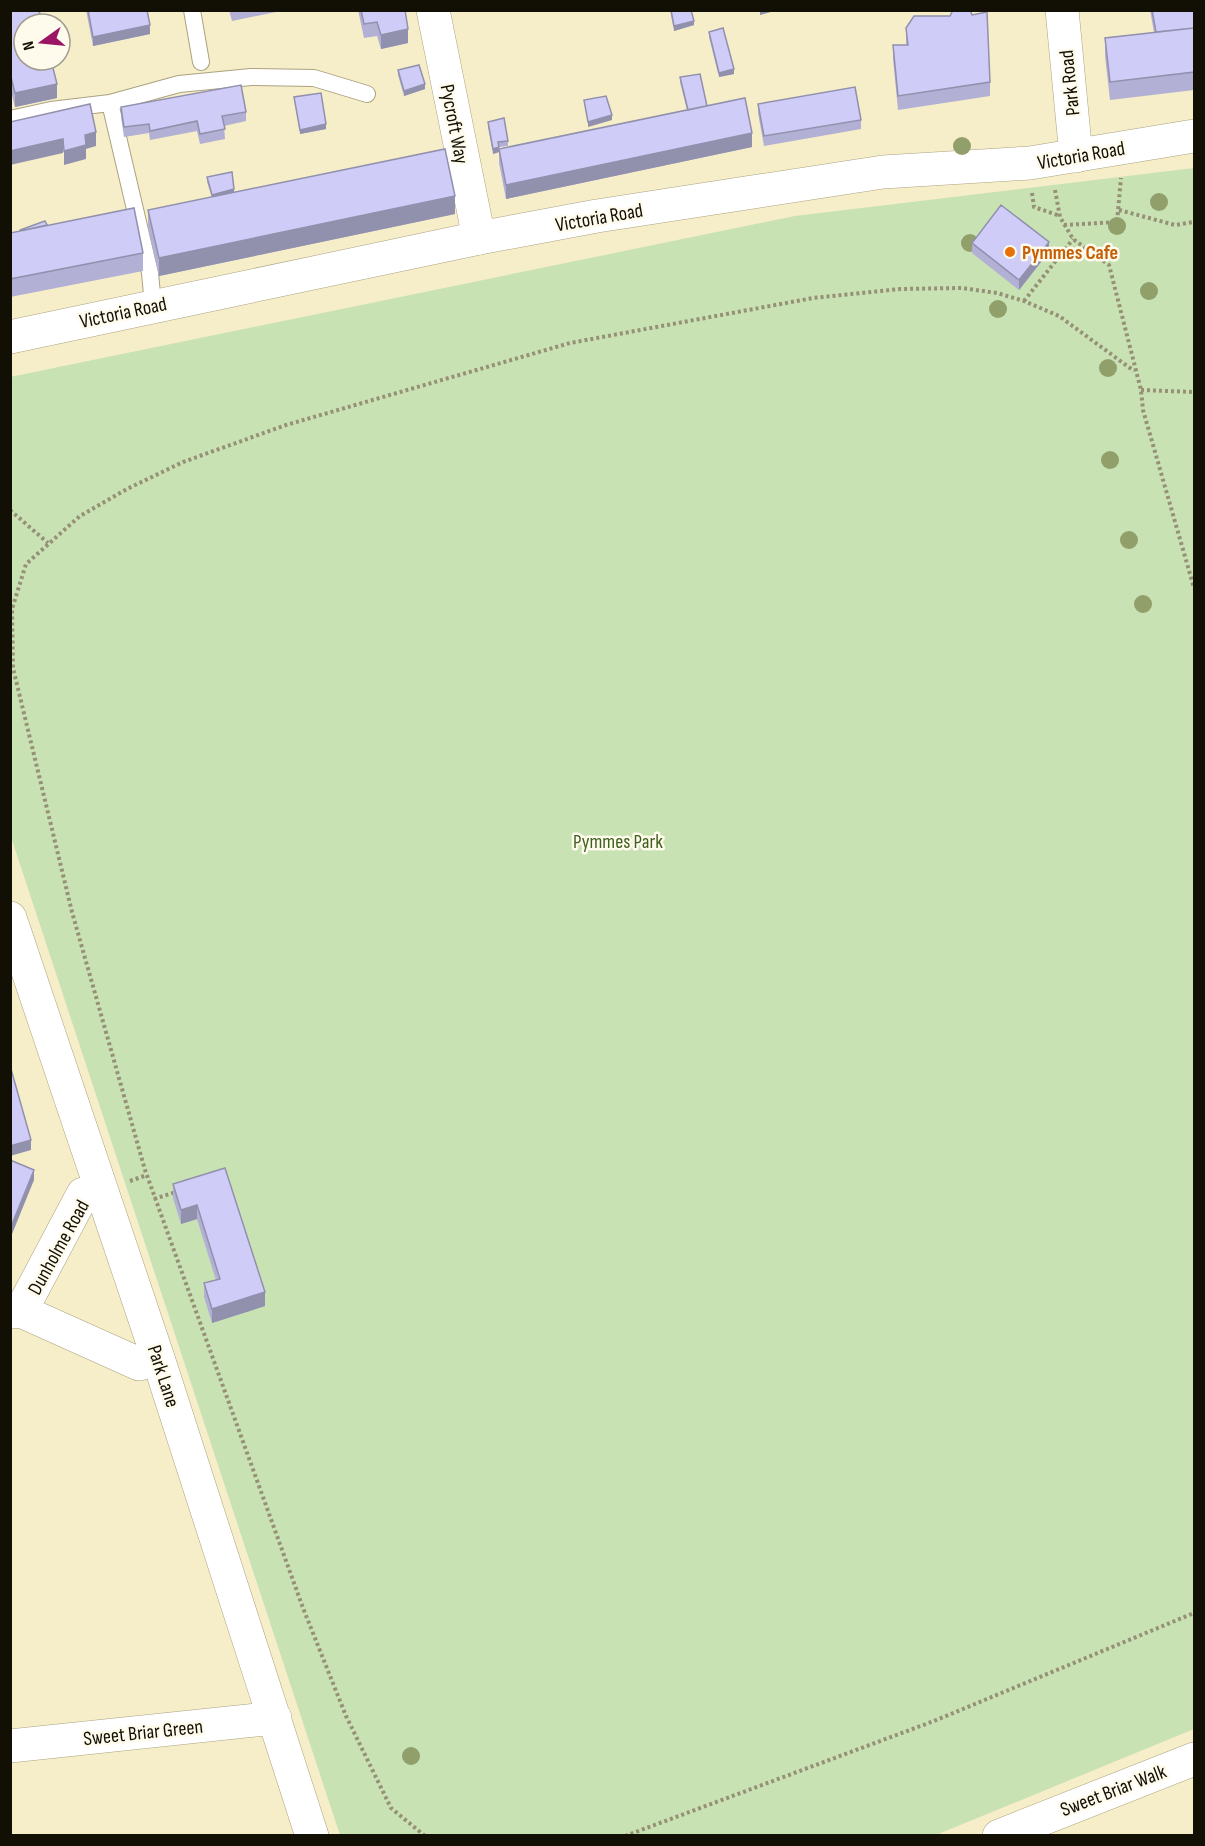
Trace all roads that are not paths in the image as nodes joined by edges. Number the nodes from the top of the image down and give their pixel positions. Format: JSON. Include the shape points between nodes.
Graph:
{"nodes":[{"id":1,"x":192,"y":10,"type":"edge"},
{"id":2,"x":433,"y":10,"type":"edge"},
{"id":3,"x":1062,"y":10,"type":"edge"},
{"id":4,"x":201,"y":62,"type":"dead end"},
{"id":5,"x":368,"y":94,"type":"dead end"},
{"id":6,"x":110,"y":103,"type":"junction"},
{"id":7,"x":10,"y":119,"type":"edge"},
{"id":8,"x":1194,"y":136,"type":"edge"},
{"id":9,"x":1076,"y":156,"type":"junction"},
{"id":10,"x":479,"y":238,"type":"junction"},
{"id":11,"x":153,"y":305,"type":"junction"},
{"id":12,"x":10,"y":337,"type":"edge"},
{"id":13,"x":10,"y":918,"type":"edge"},
{"id":14,"x":100,"y":1190,"type":"junction"},
{"id":15,"x":16,"y":1312,"type":"edge"},
{"id":16,"x":158,"y":1358,"type":"junction"},
{"id":17,"x":275,"y":1718,"type":"junction"},
{"id":18,"x":10,"y":1746,"type":"edge"},
{"id":19,"x":1194,"y":1759,"type":"edge"},
{"id":20,"x":312,"y":1836,"type":"edge"},
{"id":21,"x":999,"y":1836,"type":"edge"}],
"edges":[{"from":1,"to":4,"type":"lane"},
{"from":2,"to":10,"type":"street","name":"Pycroft Way"},
{"from":3,"to":9,"type":"street","name":"Park Road"},
{"from":5,"to":6,"type":"lane","via":[[314,78],[251,77],[179,84]]},
{"from":6,"to":7,"type":"lane"},
{"from":6,"to":11,"type":"lane","via":[[150,273]]},
{"from":8,"to":9,"type":"street","name":"Victoria Road"},
{"from":9,"to":10,"type":"street","name":"Victoria Road","via":[[1030,163],[883,172]]},
{"from":10,"to":11,"type":"street","name":"Victoria Road"},
{"from":11,"to":12,"type":"street","name":"Victoria Road"},
{"from":13,"to":14,"type":"street","name":"Park Lane"},
{"from":14,"to":15,"type":"street","name":"Dunholme Road","via":[[83,1194]]},
{"from":14,"to":16,"type":"street","name":"Park Lane"},
{"from":15,"to":16,"type":"street","name":"Dunholme Road","via":[[139,1364]]},
{"from":16,"to":17,"type":"street","name":"Park Lane"},
{"from":17,"to":18,"type":"street","name":"Sweet Briar Green"},
{"from":17,"to":20,"type":"street","name":"Park Lane"},
{"from":19,"to":21,"type":"street","name":"Sweet Briar Walk"}]}
